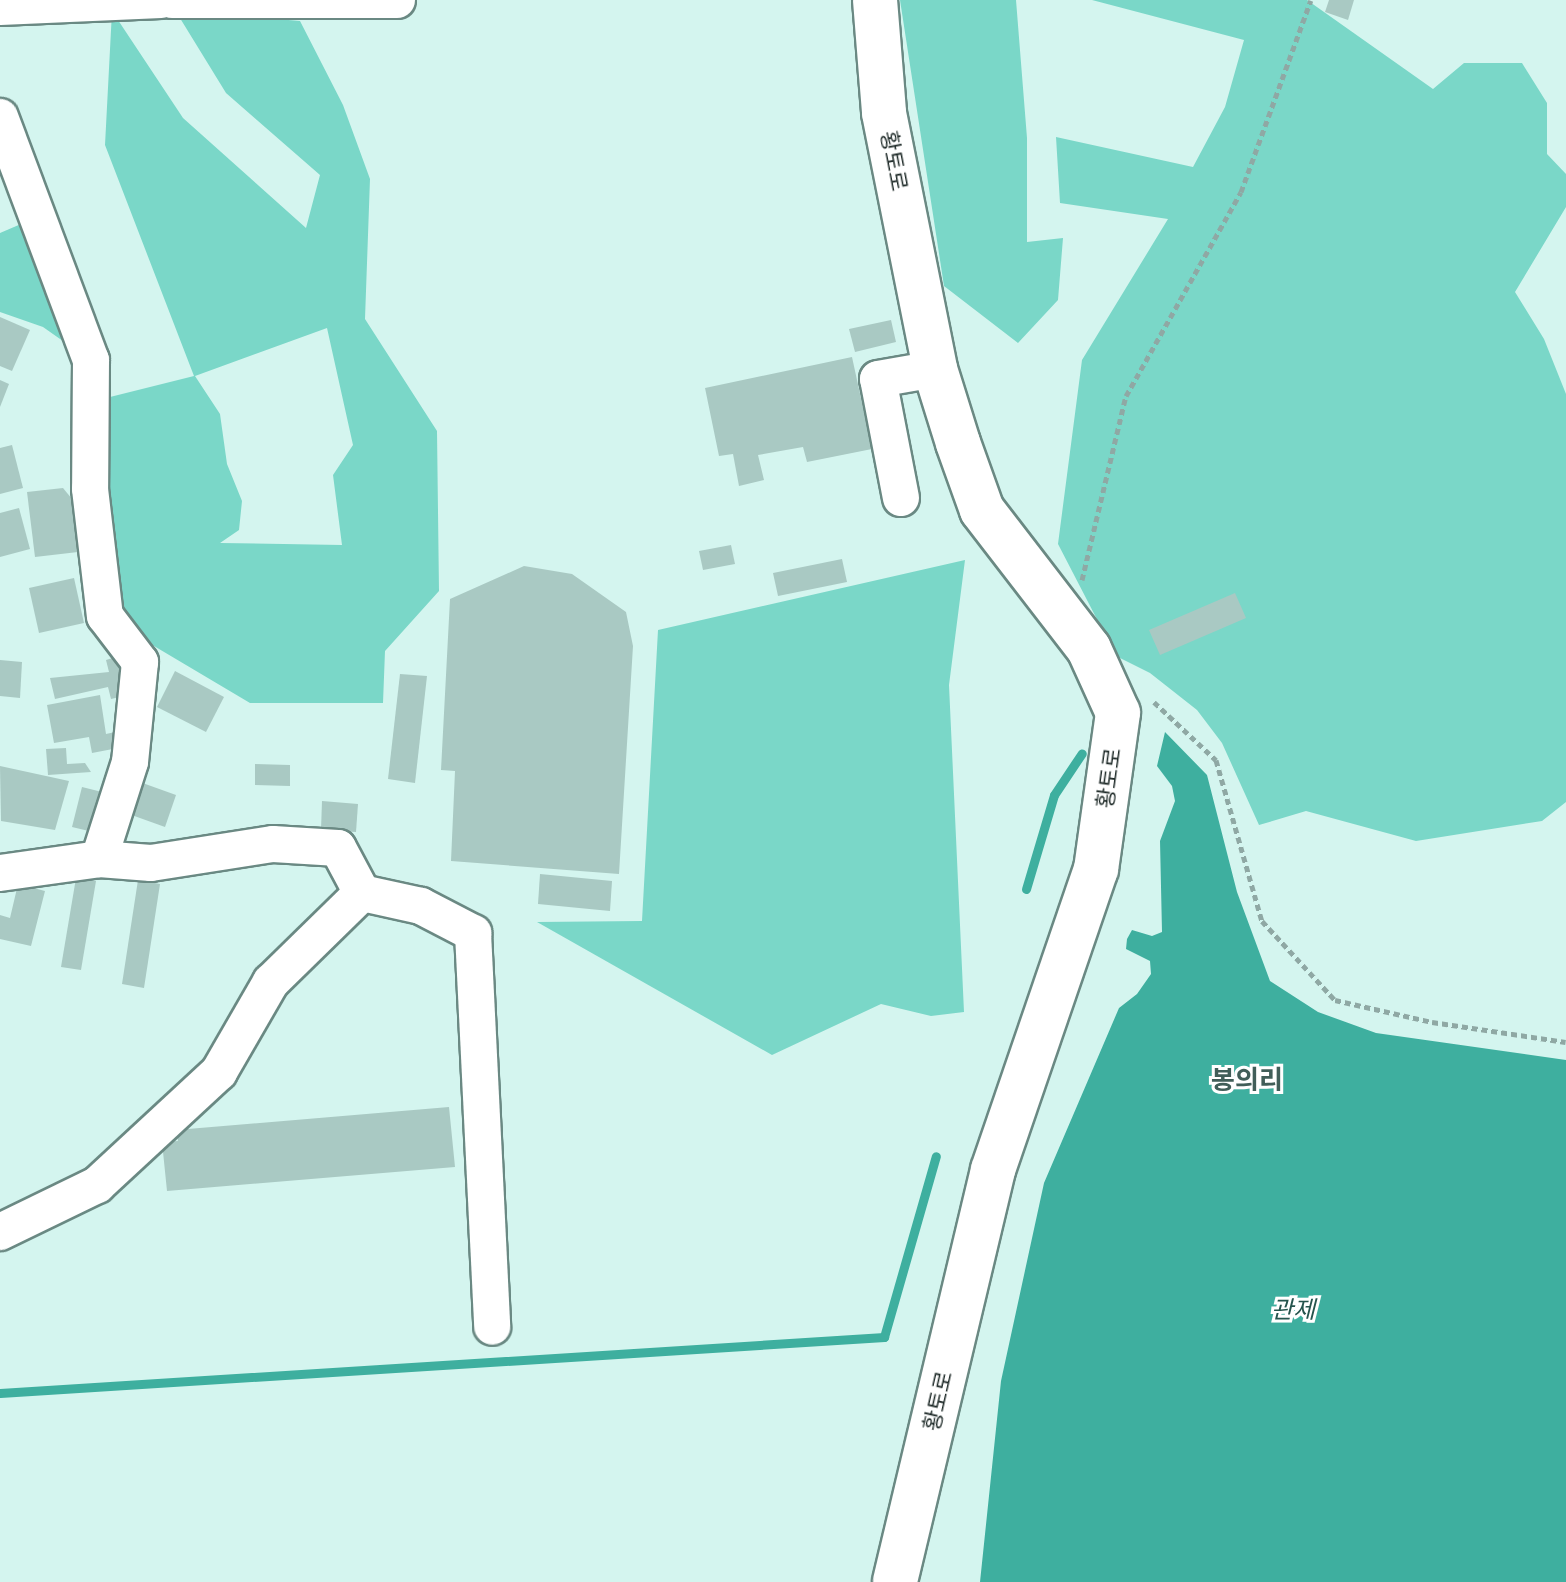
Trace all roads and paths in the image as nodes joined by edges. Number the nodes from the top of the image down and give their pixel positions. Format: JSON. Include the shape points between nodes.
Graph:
{"nodes":[{"id":1,"x":161,"y":0,"type":"edge"},
{"id":2,"x":172,"y":0,"type":"edge"},
{"id":3,"x":397,"y":0,"type":"edge"},
{"id":4,"x":875,"y":0,"type":"edge"},
{"id":5,"x":1311,"y":0,"type":"edge"},
{"id":6,"x":0,"y":7,"type":"edge"},
{"id":7,"x":0,"y":117,"type":"edge"},
{"id":8,"x":935,"y":369,"type":"junction"},
{"id":9,"x":901,"y":498,"type":"dead end"},
{"id":10,"x":1070,"y":624,"type":"junction"},
{"id":11,"x":1106,"y":687,"type":"junction"},
{"id":12,"x":99,"y":859,"type":"junction"},
{"id":13,"x":0,"y":873,"type":"edge"},
{"id":14,"x":362,"y":893,"type":"junction"},
{"id":15,"x":1566,"y":1042,"type":"edge"},
{"id":16,"x":0,"y":1232,"type":"edge"},
{"id":17,"x":492,"y":1327,"type":"dead end"},
{"id":18,"x":895,"y":1582,"type":"edge"}],
"edges":[{"from":1,"to":6,"type":"street"},
{"from":2,"to":3,"type":"street"},
{"from":4,"to":8,"type":"main road","name":"황토로","via":[[884,113]]},
{"from":5,"to":10,"type":"path","via":[[1241,192],[1126,396]]},
{"from":7,"to":12,"type":"street","via":[[91,360],[90,489],[105,616],[140,662],[130,762]]},
{"from":8,"to":9,"type":"street","via":[[878,379]]},
{"from":8,"to":10,"type":"main road","name":"황토로","via":[[982,510]]},
{"from":10,"to":11,"type":"main road","name":"황토로"},
{"from":11,"to":15,"type":"path","via":[[1148,697],[1216,760],[1262,921],[1335,1000],[1432,1022]]},
{"from":11,"to":18,"type":"main road","name":"황토로","via":[[1118,713],[1096,869],[993,1170]]},
{"from":12,"to":13,"type":"street"},
{"from":12,"to":14,"type":"street","via":[[151,863],[273,844],[338,848]]},
{"from":14,"to":16,"type":"street","via":[[271,982],[219,1072],[97,1185]]},
{"from":14,"to":17,"type":"street","via":[[421,906],[473,933]]}]}
